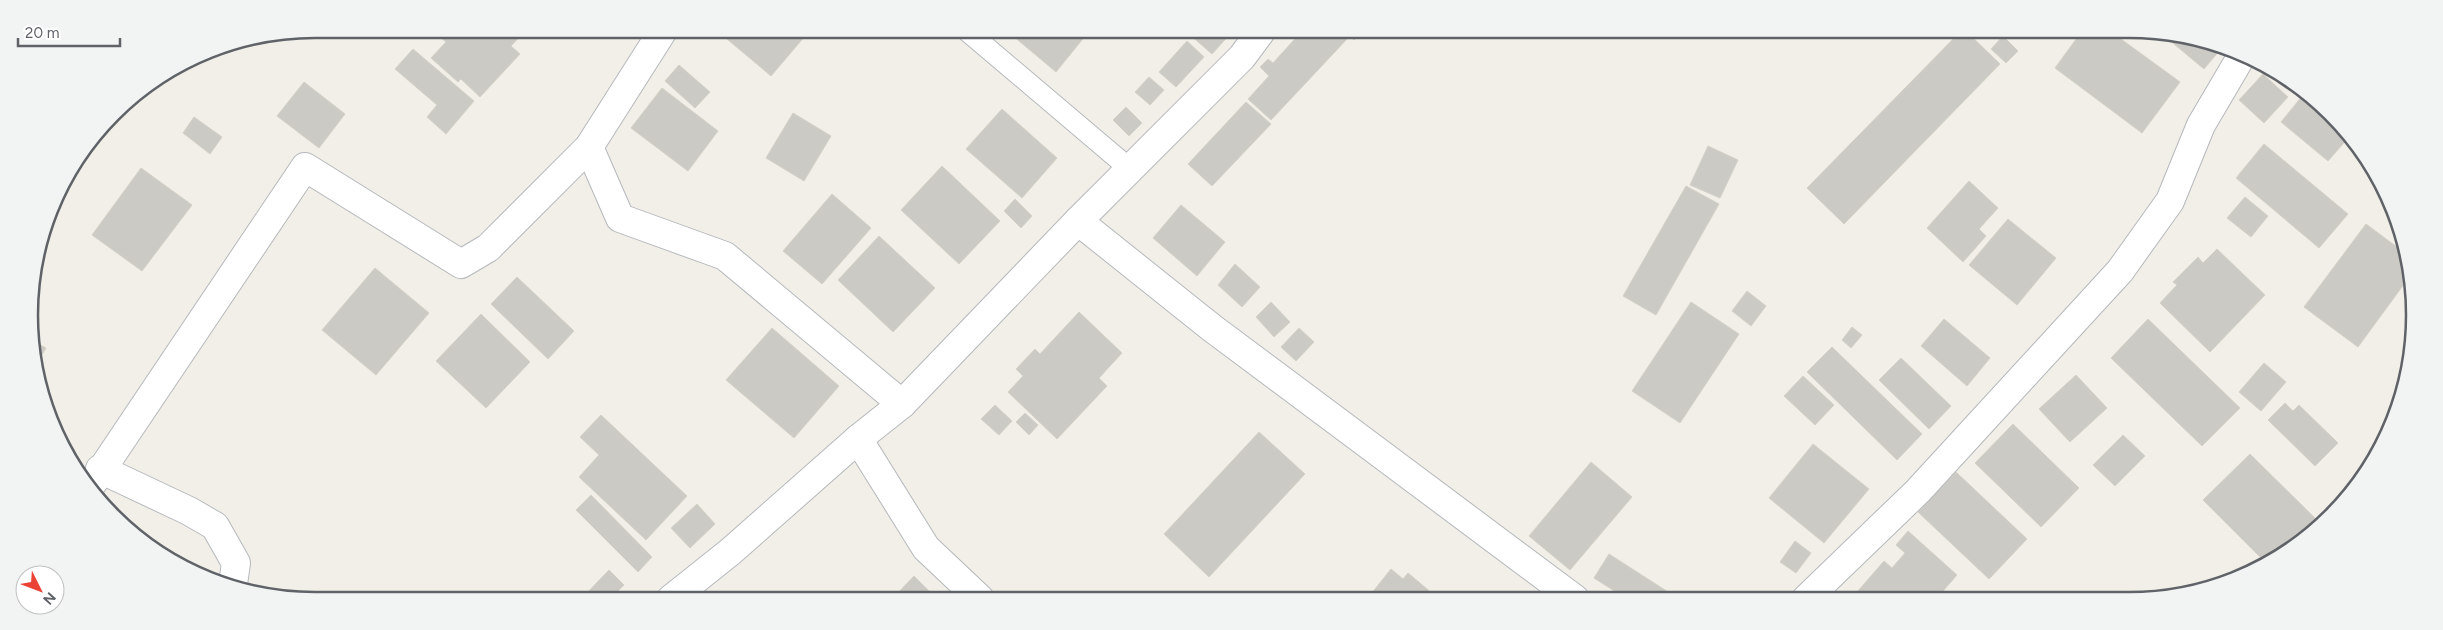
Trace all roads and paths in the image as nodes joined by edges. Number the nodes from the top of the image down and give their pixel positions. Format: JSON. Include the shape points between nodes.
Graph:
{"nodes":[{"id":1,"x":659,"y":37,"type":"edge"},
{"id":2,"x":974,"y":37,"type":"edge"},
{"id":3,"x":1257,"y":37,"type":"edge"},
{"id":4,"x":2239,"y":61,"type":"edge"},
{"id":5,"x":590,"y":147,"type":"junction"},
{"id":6,"x":1130,"y":169,"type":"junction"},
{"id":7,"x":1078,"y":221,"type":"junction"},
{"id":8,"x":902,"y":404,"type":"junction"},
{"id":9,"x":858,"y":439,"type":"junction"},
{"id":10,"x":94,"y":479,"type":"edge"},
{"id":11,"x":233,"y":580,"type":"edge"},
{"id":12,"x":680,"y":592,"type":"edge"},
{"id":13,"x":973,"y":592,"type":"edge"},
{"id":14,"x":1565,"y":592,"type":"edge"},
{"id":15,"x":1813,"y":592,"type":"edge"}],
"edges":[{"from":1,"to":5,"type":"street"},
{"from":2,"to":6,"type":"lane"},
{"from":3,"to":6,"type":"street","via":[[1242,57]]},
{"from":4,"to":15,"type":"street","via":[[2201,124],[2170,201],[2120,271],[1918,491]]},
{"from":5,"to":8,"type":"street","via":[[620,218],[725,256]]},
{"from":5,"to":10,"type":"street","via":[[488,248],[461,264],[305,167]]},
{"from":6,"to":7,"type":"street"},
{"from":7,"to":8,"type":"street"},
{"from":7,"to":14,"type":"street","via":[[1212,328]]},
{"from":8,"to":9,"type":"street"},
{"from":9,"to":12,"type":"street"},
{"from":9,"to":13,"type":"street","via":[[926,548]]},
{"from":10,"to":11,"type":"street","via":[[189,511],[215,526],[236,563]]}]}
